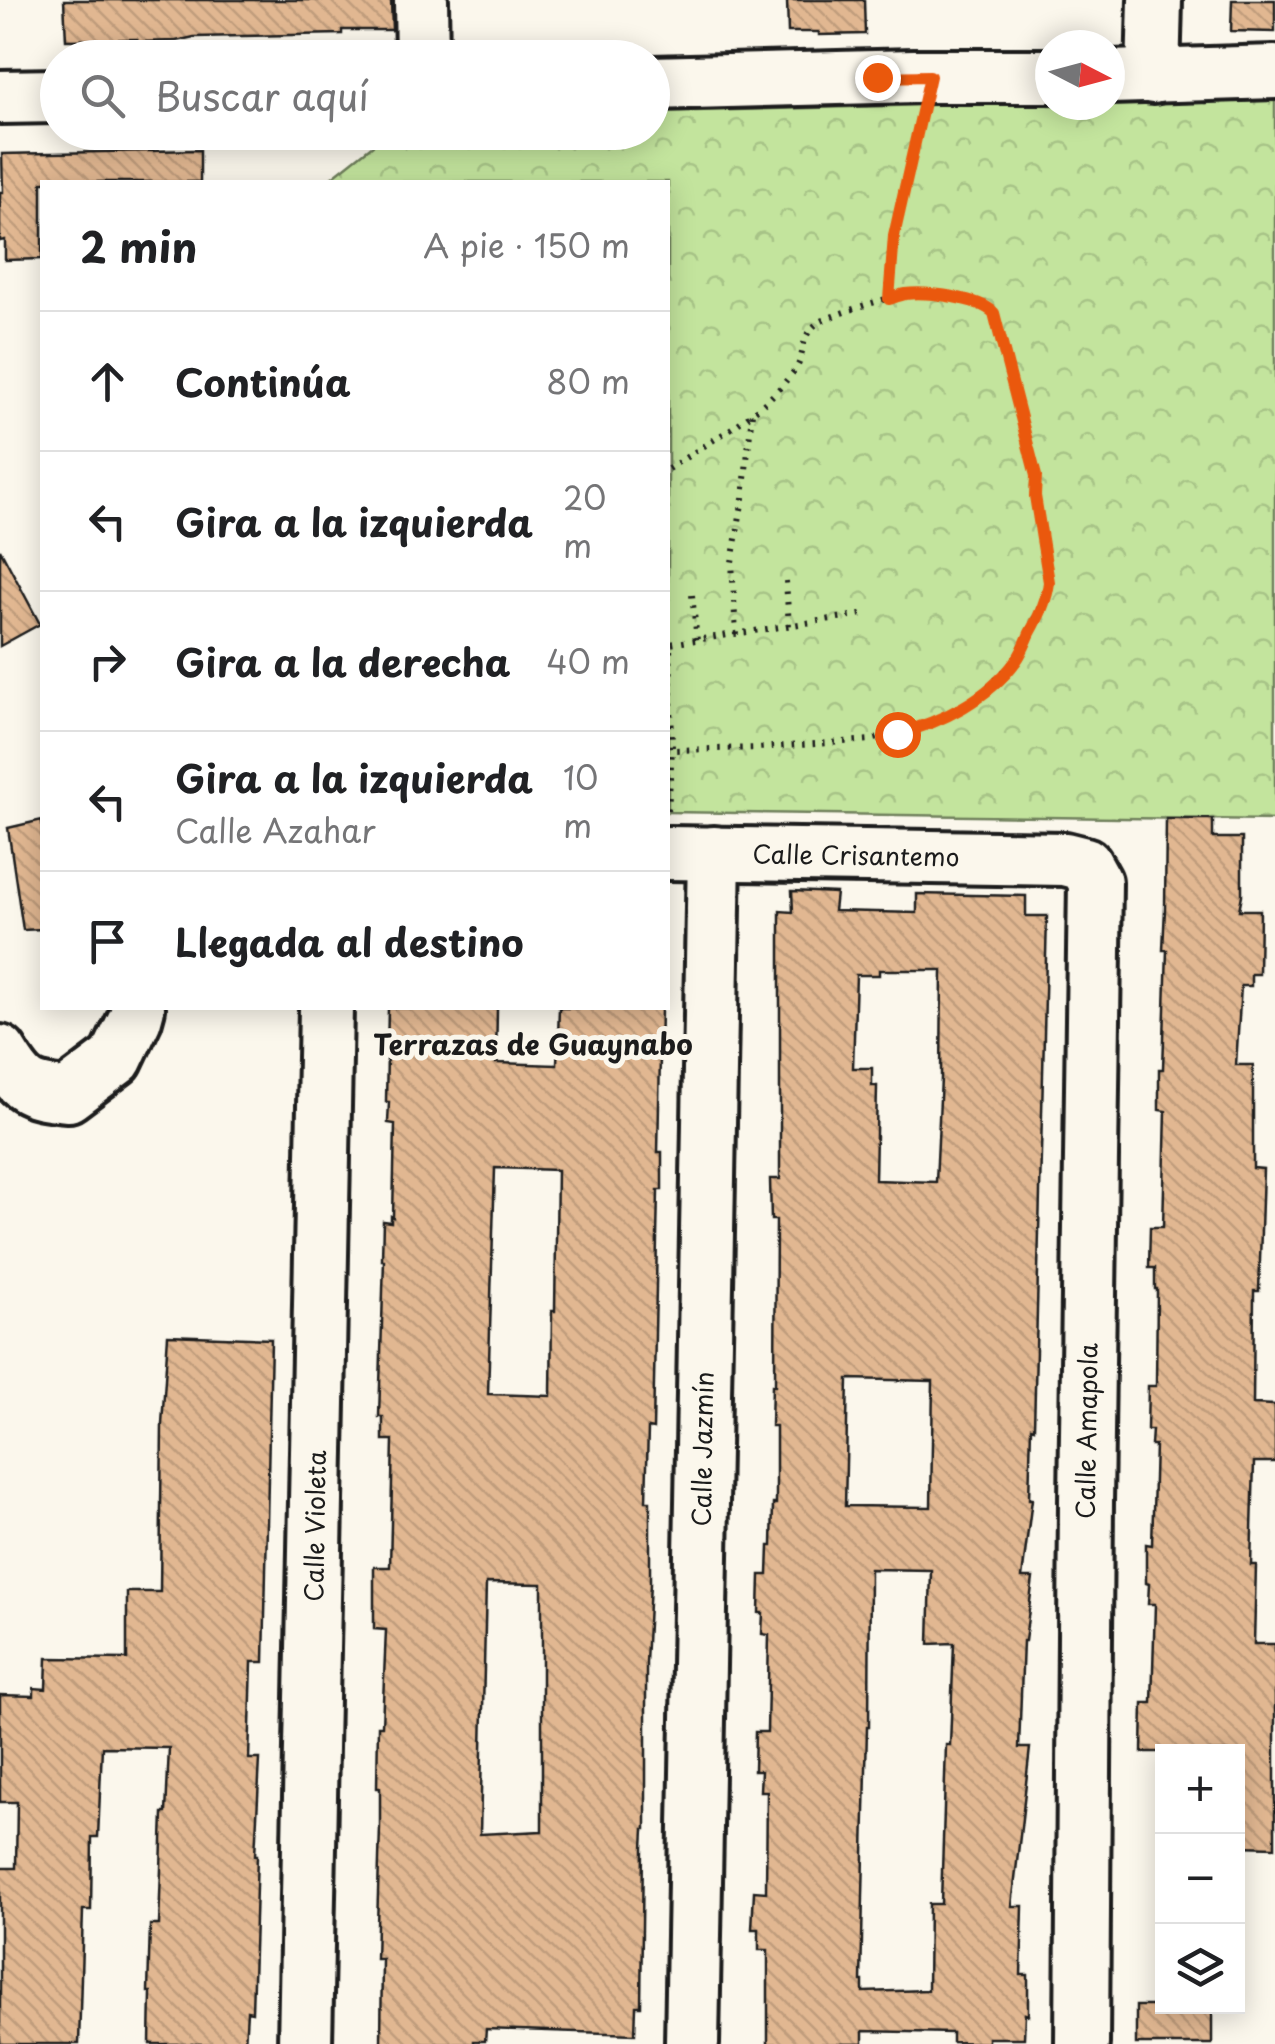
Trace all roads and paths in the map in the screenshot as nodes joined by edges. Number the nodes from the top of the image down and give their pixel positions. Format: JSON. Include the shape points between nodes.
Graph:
{"nodes":[{"id":1,"x":421,"y":0,"type":"edge"},
{"id":2,"x":1155,"y":0,"type":"edge"},
{"id":3,"x":422,"y":40,"type":"edge"},
{"id":4,"x":1275,"y":72,"type":"edge"},
{"id":5,"x":930,"y":76,"type":"junction"},
{"id":6,"x":1035,"y":76,"type":"edge"},
{"id":7,"x":1132,"y":77,"type":"edge"},
{"id":8,"x":670,"y":83,"type":"edge"},
{"id":9,"x":40,"y":96,"type":"edge"},
{"id":10,"x":0,"y":97,"type":"edge"},
{"id":11,"x":889,"y":299,"type":"junction"},
{"id":12,"x":752,"y":412,"type":"junction"},
{"id":13,"x":670,"y":468,"type":"edge"},
{"id":14,"x":786,"y":580,"type":"dead end"},
{"id":15,"x":692,"y":596,"type":"dead end"},
{"id":16,"x":864,"y":614,"type":"dead end"},
{"id":17,"x":789,"y":626,"type":"junction"},
{"id":18,"x":736,"y":635,"type":"junction"},
{"id":19,"x":697,"y":640,"type":"junction"},
{"id":20,"x":672,"y":750,"type":"junction"},
{"id":21,"x":670,"y":787,"type":"edge"},
{"id":22,"x":691,"y":853,"type":"edge"},
{"id":23,"x":1042,"y":858,"type":"joint"},
{"id":24,"x":138,"y":1010,"type":"edge"},
{"id":25,"x":326,"y":1010,"type":"edge"},
{"id":26,"x":0,"y":1052,"type":"edge"},
{"id":27,"x":305,"y":2044,"type":"edge"},
{"id":28,"x":692,"y":2044,"type":"edge"},
{"id":29,"x":1082,"y":2044,"type":"edge"}],
"edges":[{"from":1,"to":3,"type":"street"},
{"from":2,"to":7,"type":"street"},
{"from":4,"to":7,"type":"street"},
{"from":5,"to":6,"type":"street"},
{"from":5,"to":8,"type":"street"},
{"from":5,"to":11,"type":"path","via":[[894,236]]},
{"from":9,"to":10,"type":"street"},
{"from":11,"to":12,"type":"path","via":[[820,321],[808,331],[787,380]]},
{"from":11,"to":20,"type":"path","via":[[954,298],[994,313],[1036,476],[1049,582],[1036,622],[995,683],[924,727],[851,742]]},
{"from":12,"to":13,"type":"path"},
{"from":12,"to":18,"type":"path","via":[[732,562]]},
{"from":14,"to":17,"type":"path"},
{"from":15,"to":19,"type":"path"},
{"from":16,"to":17,"type":"path"},
{"from":17,"to":18,"type":"path"},
{"from":18,"to":19,"type":"path"},
{"from":19,"to":20,"type":"path","via":[[670,644]]},
{"from":20,"to":21,"type":"path"},
{"from":22,"to":23,"type":"street","name":"Calle Crisantemo"},
{"from":22,"to":28,"type":"street","name":"Calle Jazmín"},
{"from":23,"to":29,"type":"street","name":"Calle Amapola","via":[[1085,864],[1095,882]]},
{"from":24,"to":26,"type":"street","via":[[116,1059],[68,1095],[41,1093],[16,1080]]},
{"from":25,"to":27,"type":"street","name":"Calle Violeta"}]}
